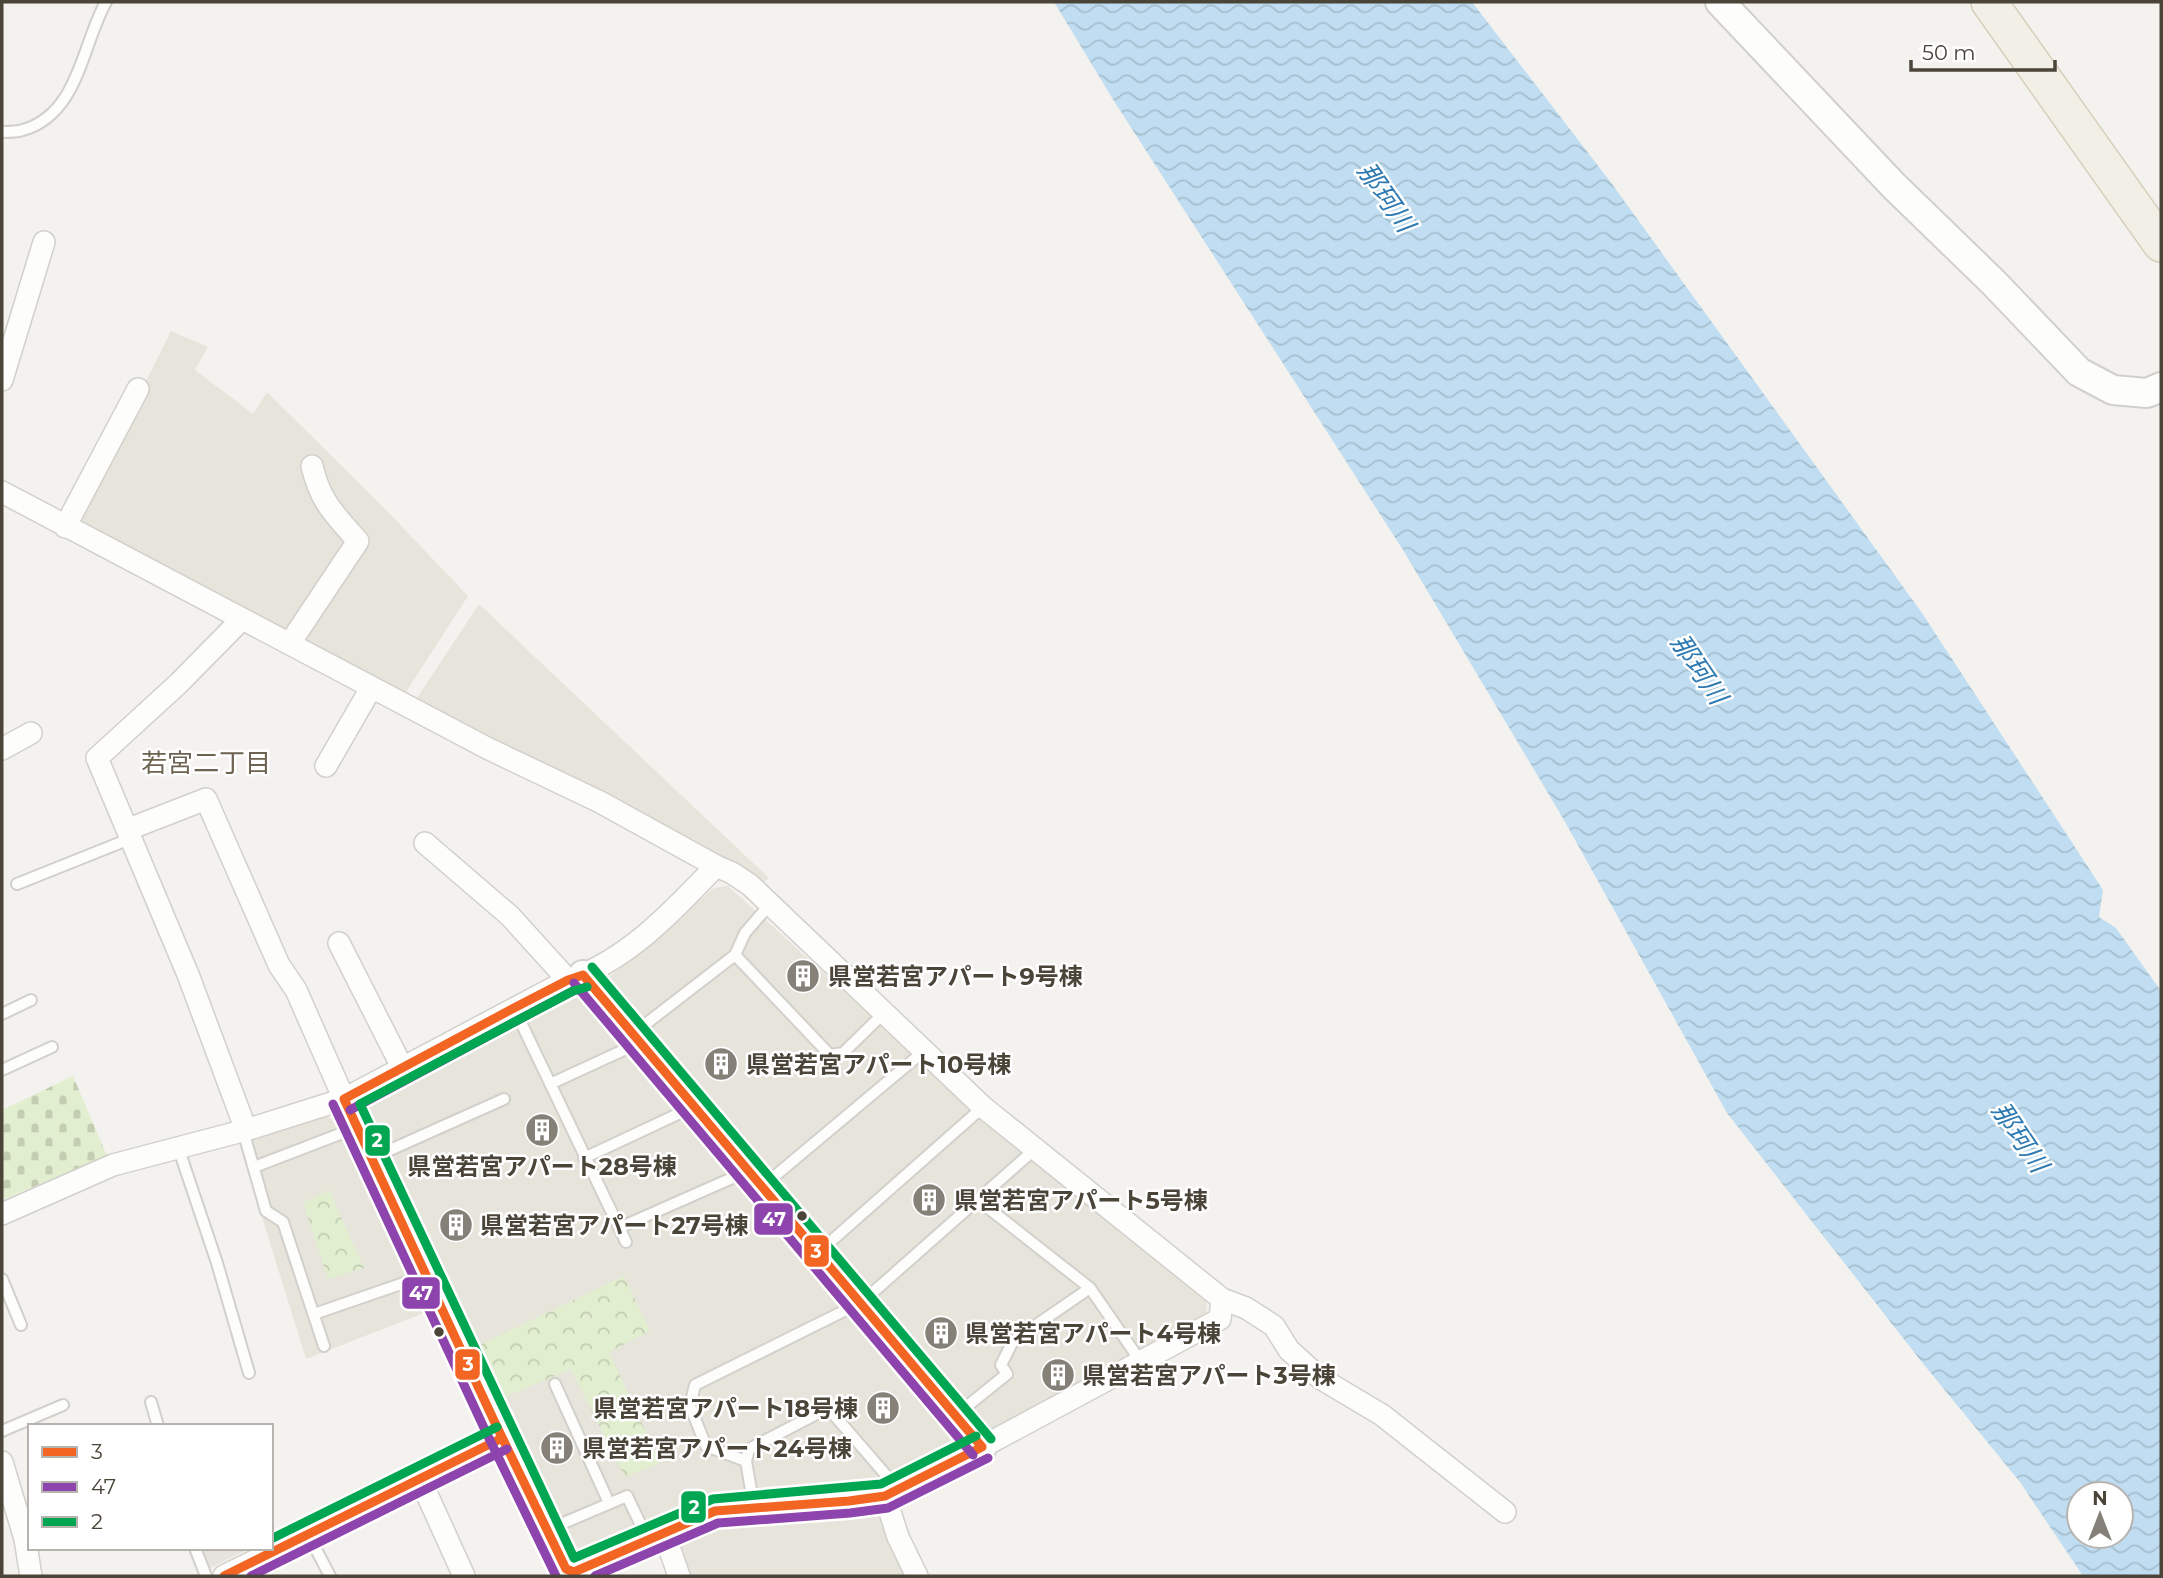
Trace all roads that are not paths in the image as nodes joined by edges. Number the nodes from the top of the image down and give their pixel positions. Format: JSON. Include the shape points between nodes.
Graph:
{"nodes":[{"id":1,"x":106,"y":2,"type":"edge"},
{"id":2,"x":1720,"y":2,"type":"edge"},
{"id":3,"x":1989,"y":2,"type":"edge"},
{"id":4,"x":2,"y":132,"type":"edge"},
{"id":5,"x":44,"y":242,"type":"dead end"},
{"id":6,"x":2161,"y":244,"type":"edge"},
{"id":7,"x":2,"y":380,"type":"edge"},
{"id":8,"x":2161,"y":387,"type":"edge"},
{"id":9,"x":138,"y":389,"type":"dead end"},
{"id":10,"x":312,"y":466,"type":"dead end"},
{"id":11,"x":2,"y":492,"type":"edge"},
{"id":12,"x":65,"y":527,"type":"junction"},
{"id":13,"x":242,"y":619,"type":"junction"},
{"id":14,"x":290,"y":643,"type":"junction"},
{"id":15,"x":371,"y":688,"type":"junction"},
{"id":16,"x":31,"y":733,"type":"dead end"},
{"id":17,"x":2,"y":749,"type":"edge"},
{"id":18,"x":326,"y":766,"type":"dead end"},
{"id":19,"x":130,"y":833,"type":"junction"},
{"id":20,"x":425,"y":843,"type":"dead end"},
{"id":21,"x":716,"y":866,"type":"junction"},
{"id":22,"x":18,"y":884,"type":"dead end"},
{"id":23,"x":770,"y":904,"type":"junction"},
{"id":24,"x":339,"y":943,"type":"dead end"},
{"id":25,"x":735,"y":955,"type":"junction"},
{"id":26,"x":576,"y":978,"type":"junction"},
{"id":27,"x":31,"y":1000,"type":"dead end"},
{"id":28,"x":514,"y":1008,"type":"junction"},
{"id":29,"x":884,"y":1013,"type":"junction"},
{"id":30,"x":2,"y":1014,"type":"edge"},
{"id":31,"x":638,"y":1037,"type":"junction"},
{"id":32,"x":52,"y":1047,"type":"dead end"},
{"id":33,"x":924,"y":1051,"type":"junction"},
{"id":34,"x":402,"y":1067,"type":"junction"},
{"id":35,"x":2,"y":1070,"type":"edge"},
{"id":36,"x":550,"y":1084,"type":"junction"},
{"id":37,"x":344,"y":1099,"type":"junction"},
{"id":38,"x":504,"y":1099,"type":"dead end"},
{"id":39,"x":696,"y":1105,"type":"junction"},
{"id":40,"x":983,"y":1107,"type":"junction"},
{"id":41,"x":358,"y":1127,"type":"junction"},
{"id":42,"x":246,"y":1130,"type":"junction"},
{"id":43,"x":178,"y":1147,"type":"junction"},
{"id":44,"x":1034,"y":1150,"type":"junction"},
{"id":45,"x":373,"y":1158,"type":"junction"},
{"id":46,"x":584,"y":1158,"type":"junction"},
{"id":47,"x":254,"y":1167,"type":"junction"},
{"id":48,"x":757,"y":1178,"type":"junction"},
{"id":49,"x":978,"y":1200,"type":"junction"},
{"id":50,"x":2,"y":1213,"type":"edge"},
{"id":51,"x":619,"y":1228,"type":"junction"},
{"id":52,"x":626,"y":1242,"type":"dead end"},
{"id":53,"x":819,"y":1252,"type":"junction"},
{"id":54,"x":427,"y":1275,"type":"junction"},
{"id":55,"x":2,"y":1279,"type":"edge"},
{"id":56,"x":1090,"y":1288,"type":"junction"},
{"id":57,"x":1222,"y":1299,"type":"junction"},
{"id":58,"x":862,"y":1302,"type":"junction"},
{"id":59,"x":314,"y":1314,"type":"junction"},
{"id":60,"x":21,"y":1325,"type":"dead end"},
{"id":61,"x":324,"y":1346,"type":"dead end"},
{"id":62,"x":1142,"y":1362,"type":"junction"},
{"id":63,"x":249,"y":1373,"type":"dead end"},
{"id":64,"x":555,"y":1384,"type":"dead end"},
{"id":65,"x":151,"y":1402,"type":"dead end"},
{"id":66,"x":63,"y":1405,"type":"dead end"},
{"id":67,"x":956,"y":1415,"type":"junction"},
{"id":68,"x":157,"y":1424,"type":"edge"},
{"id":69,"x":2,"y":1431,"type":"edge"},
{"id":70,"x":502,"y":1438,"type":"junction"},
{"id":71,"x":982,"y":1447,"type":"junction"},
{"id":72,"x":746,"y":1461,"type":"junction"},
{"id":73,"x":2,"y":1462,"type":"edge"},
{"id":74,"x":420,"y":1479,"type":"junction"},
{"id":75,"x":892,"y":1493,"type":"junction"},
{"id":76,"x":609,"y":1503,"type":"junction"},
{"id":77,"x":754,"y":1507,"type":"junction"},
{"id":78,"x":1504,"y":1511,"type":"dead end"},
{"id":79,"x":547,"y":1530,"type":"junction"},
{"id":80,"x":307,"y":1534,"type":"junction"},
{"id":81,"x":656,"y":1537,"type":"junction"},
{"id":82,"x":196,"y":1550,"type":"edge"},
{"id":83,"x":31,"y":1576,"type":"edge"},
{"id":84,"x":206,"y":1576,"type":"edge"},
{"id":85,"x":224,"y":1576,"type":"edge"},
{"id":86,"x":330,"y":1576,"type":"edge"},
{"id":87,"x":464,"y":1576,"type":"edge"},
{"id":88,"x":679,"y":1576,"type":"edge"},
{"id":89,"x":917,"y":1576,"type":"edge"}],
"edges":[{"from":1,"to":4,"type":"lane","via":[[81,71],[62,100],[43,121],[23,130]]},
{"from":2,"to":8,"type":"street","via":[[2079,372],[2113,390],[2147,393]]},
{"from":3,"to":6,"type":"main road"},
{"from":5,"to":7,"type":"street"},
{"from":9,"to":12,"type":"street"},
{"from":10,"to":14,"type":"street","via":[[323,499],[358,541]]},
{"from":11,"to":12,"type":"street"},
{"from":12,"to":13,"type":"street"},
{"from":13,"to":14,"type":"street"},
{"from":13,"to":19,"type":"street","via":[[97,758]]},
{"from":14,"to":15,"type":"street"},
{"from":15,"to":18,"type":"street"},
{"from":15,"to":21,"type":"street","via":[[600,802]]},
{"from":16,"to":17,"type":"street"},
{"from":19,"to":22,"type":"lane"},
{"from":19,"to":37,"type":"street","via":[[206,799]]},
{"from":19,"to":42,"type":"street"},
{"from":20,"to":26,"type":"street"},
{"from":21,"to":23,"type":"street","via":[[750,885]]},
{"from":21,"to":26,"type":"street","via":[[657,925],[602,966]]},
{"from":23,"to":25,"type":"lane","via":[[745,933]]},
{"from":23,"to":29,"type":"street"},
{"from":24,"to":34,"type":"street"},
{"from":25,"to":29,"type":"lane","via":[[830,1055],[843,1053]]},
{"from":25,"to":31,"type":"lane"},
{"from":26,"to":28,"type":"street"},
{"from":26,"to":31,"type":"street"},
{"from":27,"to":30,"type":"lane"},
{"from":28,"to":34,"type":"street"},
{"from":28,"to":36,"type":"lane"},
{"from":29,"to":33,"type":"street"},
{"from":31,"to":36,"type":"lane"},
{"from":31,"to":39,"type":"street"},
{"from":32,"to":35,"type":"lane"},
{"from":33,"to":40,"type":"street"},
{"from":33,"to":48,"type":"lane"},
{"from":34,"to":37,"type":"street"},
{"from":36,"to":46,"type":"lane"},
{"from":37,"to":41,"type":"street"},
{"from":37,"to":42,"type":"street"},
{"from":38,"to":45,"type":"lane"},
{"from":39,"to":46,"type":"lane"},
{"from":39,"to":48,"type":"street"},
{"from":40,"to":44,"type":"street"},
{"from":40,"to":53,"type":"lane"},
{"from":41,"to":45,"type":"street"},
{"from":41,"to":47,"type":"lane"},
{"from":42,"to":43,"type":"street"},
{"from":42,"to":47,"type":"lane"},
{"from":43,"to":50,"type":"street","via":[[113,1165]]},
{"from":43,"to":63,"type":"lane"},
{"from":44,"to":49,"type":"lane"},
{"from":44,"to":57,"type":"street"},
{"from":45,"to":54,"type":"street"},
{"from":46,"to":51,"type":"lane"},
{"from":47,"to":59,"type":"lane","via":[[266,1210],[283,1222]]},
{"from":48,"to":51,"type":"lane"},
{"from":48,"to":53,"type":"street"},
{"from":49,"to":56,"type":"lane"},
{"from":49,"to":58,"type":"lane"},
{"from":51,"to":52,"type":"lane"},
{"from":53,"to":58,"type":"street"},
{"from":54,"to":59,"type":"lane"},
{"from":54,"to":70,"type":"street"},
{"from":55,"to":60,"type":"lane"},
{"from":56,"to":62,"type":"lane"},
{"from":56,"to":67,"type":"lane","via":[[1013,1341],[1001,1365],[1007,1374]]},
{"from":57,"to":62,"type":"street","via":[[1220,1319]]},
{"from":57,"to":78,"type":"street","via":[[1274,1326],[1289,1350],[1320,1378],[1381,1415]]},
{"from":58,"to":67,"type":"street"},
{"from":58,"to":72,"type":"lane","via":[[695,1385],[690,1406],[706,1447]]},
{"from":59,"to":61,"type":"lane"},
{"from":62,"to":71,"type":"street"},
{"from":64,"to":76,"type":"lane"},
{"from":65,"to":68,"type":"lane"},
{"from":66,"to":69,"type":"lane"},
{"from":67,"to":71,"type":"street"},
{"from":70,"to":74,"type":"street"},
{"from":70,"to":79,"type":"street"},
{"from":71,"to":75,"type":"street"},
{"from":72,"to":75,"type":"lane","via":[[749,1449],[828,1408]]},
{"from":72,"to":77,"type":"lane"},
{"from":73,"to":83,"type":"street"},
{"from":74,"to":80,"type":"street"},
{"from":74,"to":87,"type":"street"},
{"from":75,"to":77,"type":"street","via":[[849,1501]]},
{"from":75,"to":89,"type":"street","via":[[898,1537]]},
{"from":76,"to":79,"type":"lane"},
{"from":76,"to":81,"type":"lane","via":[[627,1496]]},
{"from":77,"to":81,"type":"street","via":[[715,1511]]},
{"from":79,"to":81,"type":"street","via":[[566,1569],[574,1572]]},
{"from":80,"to":85,"type":"street"},
{"from":80,"to":86,"type":"lane"},
{"from":81,"to":88,"type":"street"},
{"from":82,"to":84,"type":"lane"}]}
